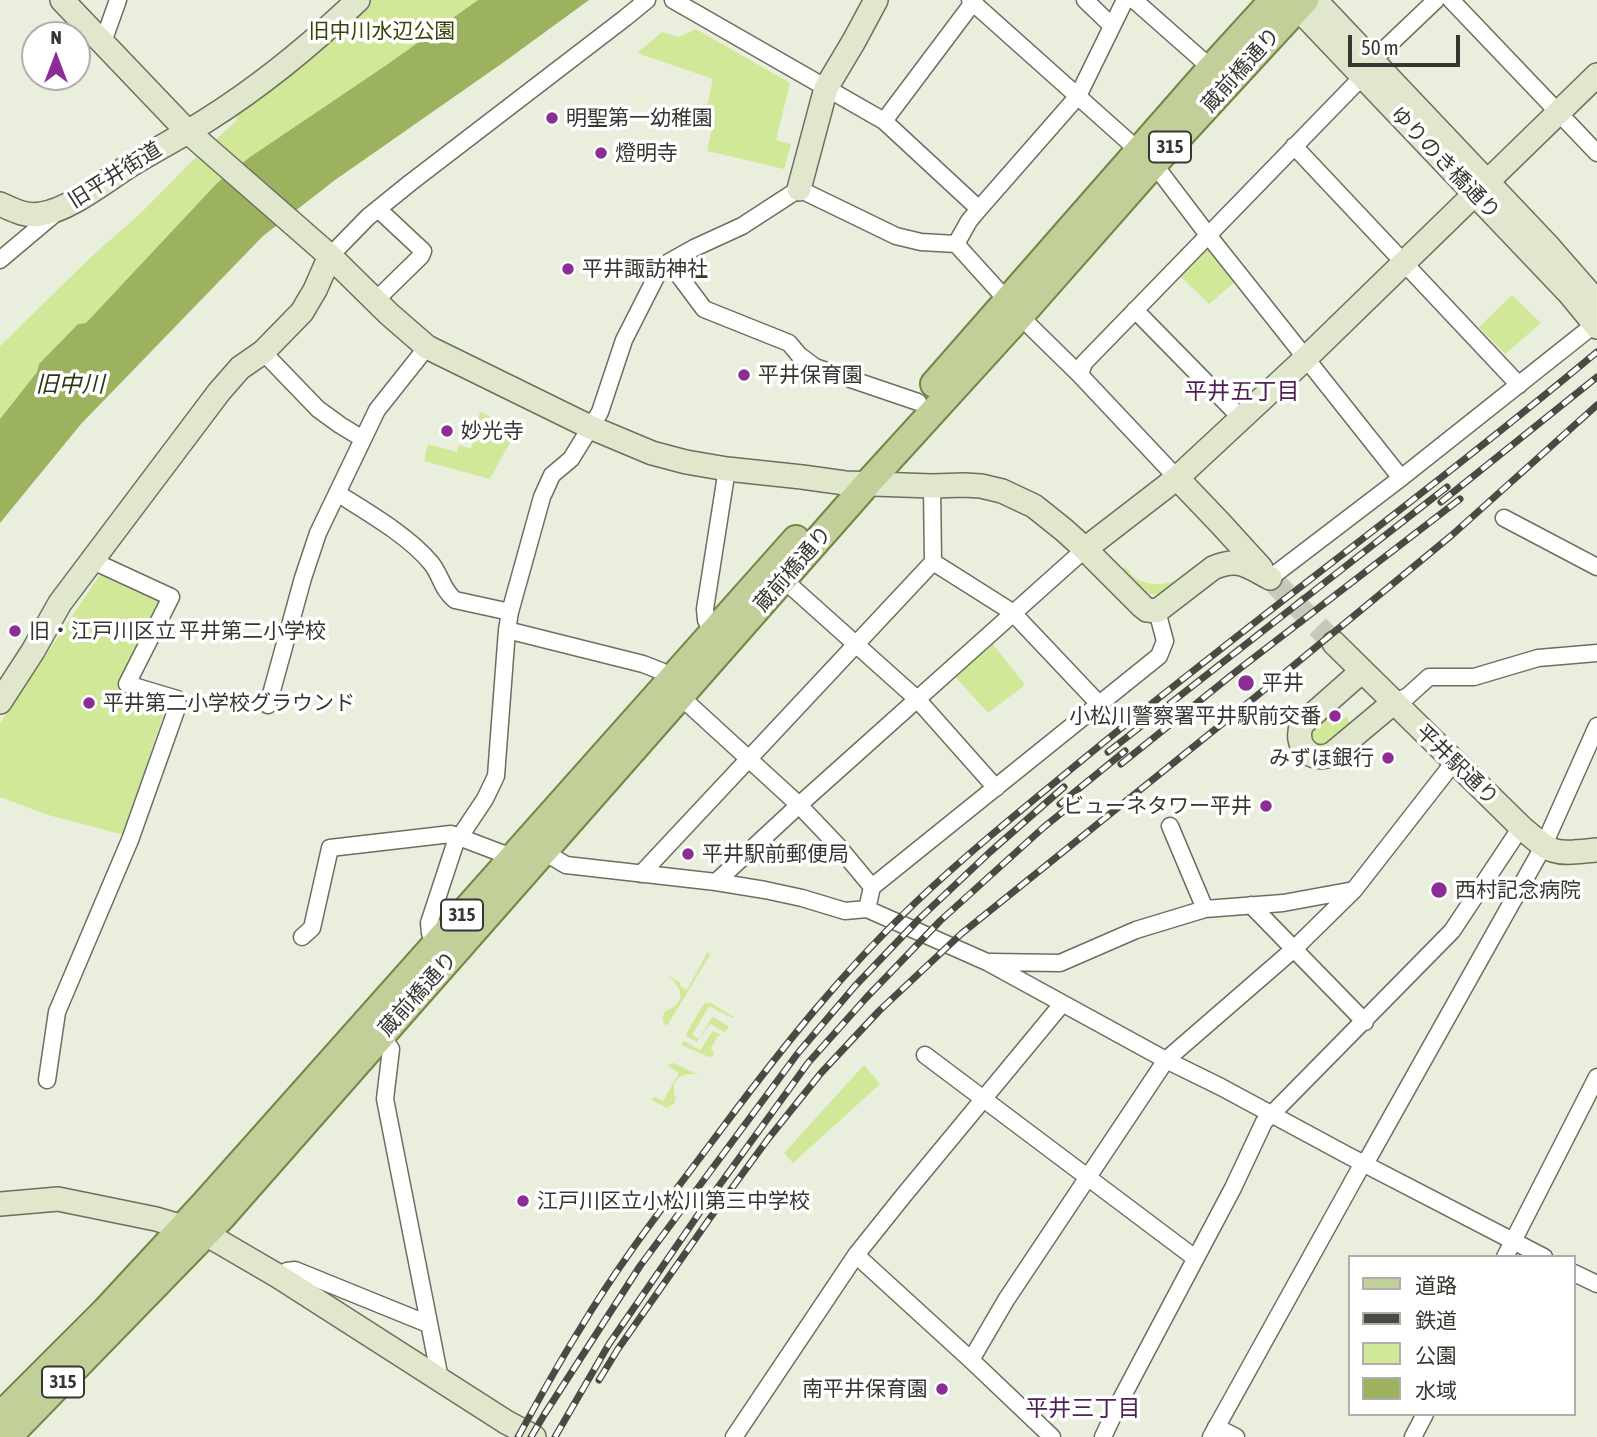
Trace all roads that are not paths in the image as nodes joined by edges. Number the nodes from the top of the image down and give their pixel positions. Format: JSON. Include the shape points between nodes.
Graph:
{"nodes":[{"id":1,"x":62,"y":0,"type":"edge"},
{"id":2,"x":118,"y":0,"type":"edge"},
{"id":3,"x":358,"y":0,"type":"edge"},
{"id":4,"x":647,"y":0,"type":"edge"},
{"id":5,"x":673,"y":0,"type":"edge"},
{"id":6,"x":876,"y":0,"type":"edge"},
{"id":7,"x":1086,"y":0,"type":"edge"},
{"id":8,"x":1125,"y":0,"type":"edge"},
{"id":9,"x":1134,"y":0,"type":"edge"},
{"id":10,"x":1436,"y":0,"type":"edge"},
{"id":11,"x":1451,"y":0,"type":"edge"},
{"id":12,"x":973,"y":1,"type":"edge"},
{"id":13,"x":1296,"y":1,"type":"edge"},
{"id":14,"x":1112,"y":26,"type":"junction"},
{"id":15,"x":103,"y":42,"type":"junction"},
{"id":16,"x":1210,"y":68,"type":"junction"},
{"id":17,"x":1367,"y":68,"type":"junction"},
{"id":18,"x":1597,"y":75,"type":"edge"},
{"id":19,"x":826,"y":88,"type":"junction"},
{"id":20,"x":1078,"y":96,"type":"junction"},
{"id":21,"x":1558,"y":112,"type":"junction"},
{"id":22,"x":884,"y":121,"type":"junction"},
{"id":23,"x":187,"y":131,"type":"junction"},
{"id":24,"x":1294,"y":146,"type":"junction"},
{"id":25,"x":1597,"y":153,"type":"edge"},
{"id":26,"x":1147,"y":157,"type":"junction"},
{"id":27,"x":799,"y":188,"type":"junction"},
{"id":28,"x":1480,"y":188,"type":"junction"},
{"id":29,"x":0,"y":204,"type":"edge"},
{"id":30,"x":62,"y":208,"type":"junction"},
{"id":31,"x":378,"y":209,"type":"junction"},
{"id":32,"x":979,"y":209,"type":"junction"},
{"id":33,"x":1208,"y":235,"type":"junction"},
{"id":34,"x":956,"y":244,"type":"junction"},
{"id":35,"x":330,"y":256,"type":"junction"},
{"id":36,"x":0,"y":260,"type":"edge"},
{"id":37,"x":669,"y":262,"type":"junction"},
{"id":38,"x":1404,"y":262,"type":"junction"},
{"id":39,"x":375,"y":300,"type":"junction"},
{"id":40,"x":1014,"y":307,"type":"junction"},
{"id":41,"x":1135,"y":310,"type":"junction"},
{"id":42,"x":1596,"y":318,"type":"edge"},
{"id":43,"x":427,"y":347,"type":"junction"},
{"id":44,"x":263,"y":352,"type":"junction"},
{"id":45,"x":1306,"y":358,"type":"junction"},
{"id":46,"x":1080,"y":375,"type":"junction"},
{"id":47,"x":1519,"y":385,"type":"junction"},
{"id":48,"x":918,"y":402,"type":"junction"},
{"id":49,"x":1241,"y":418,"type":"junction"},
{"id":50,"x":590,"y":427,"type":"junction"},
{"id":51,"x":363,"y":439,"type":"junction"},
{"id":52,"x":727,"y":469,"type":"junction"},
{"id":53,"x":859,"y":477,"type":"junction"},
{"id":54,"x":1177,"y":478,"type":"junction"},
{"id":55,"x":1401,"y":478,"type":"junction"},
{"id":56,"x":932,"y":486,"type":"junction"},
{"id":57,"x":337,"y":494,"type":"junction"},
{"id":58,"x":1504,"y":519,"type":"dead end"},
{"id":59,"x":1220,"y":523,"type":"junction"},
{"id":60,"x":1084,"y":549,"type":"junction"},
{"id":61,"x":93,"y":561,"type":"junction"},
{"id":62,"x":933,"y":562,"type":"junction"},
{"id":63,"x":1597,"y":567,"type":"edge"},
{"id":64,"x":1213,"y":568,"type":"junction"},
{"id":65,"x":1270,"y":578,"type":"junction"},
{"id":66,"x":784,"y":580,"type":"junction"},
{"id":67,"x":1157,"y":611,"type":"junction"},
{"id":68,"x":510,"y":612,"type":"junction"},
{"id":69,"x":1012,"y":612,"type":"junction"},
{"id":70,"x":507,"y":631,"type":"junction"},
{"id":71,"x":712,"y":632,"type":"junction"},
{"id":72,"x":1334,"y":643,"type":"tunnel mouth"},
{"id":73,"x":856,"y":645,"type":"junction"},
{"id":74,"x":1597,"y":653,"type":"edge"},
{"id":75,"x":1362,"y":671,"type":"junction"},
{"id":76,"x":676,"y":688,"type":"junction"},
{"id":77,"x":917,"y":699,"type":"junction"},
{"id":78,"x":0,"y":702,"type":"edge"},
{"id":79,"x":1393,"y":703,"type":"junction"},
{"id":80,"x":268,"y":705,"type":"dead end"},
{"id":81,"x":1100,"y":705,"type":"junction"},
{"id":82,"x":1597,"y":726,"type":"edge"},
{"id":83,"x":748,"y":761,"type":"junction"},
{"id":84,"x":1454,"y":762,"type":"junction"},
{"id":85,"x":996,"y":788,"type":"junction"},
{"id":86,"x":799,"y":805,"type":"junction"},
{"id":87,"x":1170,"y":826,"type":"dead end"},
{"id":88,"x":1521,"y":827,"type":"junction"},
{"id":89,"x":459,"y":837,"type":"junction"},
{"id":90,"x":1543,"y":847,"type":"junction"},
{"id":91,"x":1597,"y":850,"type":"edge"},
{"id":92,"x":544,"y":852,"type":"junction"},
{"id":93,"x":510,"y":859,"type":"junction"},
{"id":94,"x":641,"y":874,"type":"junction"},
{"id":95,"x":716,"y":882,"type":"junction"},
{"id":96,"x":872,"y":887,"type":"junction"},
{"id":97,"x":1354,"y":890,"type":"junction"},
{"id":98,"x":1251,"y":905,"type":"junction"},
{"id":99,"x":867,"y":909,"type":"junction"},
{"id":100,"x":1205,"y":909,"type":"junction"},
{"id":101,"x":302,"y":937,"type":"dead end"},
{"id":102,"x":437,"y":944,"type":"junction"},
{"id":103,"x":1294,"y":949,"type":"junction"},
{"id":104,"x":987,"y":962,"type":"junction"},
{"id":105,"x":1062,"y":1004,"type":"junction"},
{"id":106,"x":1365,"y":1022,"type":"junction"},
{"id":107,"x":381,"y":1036,"type":"junction"},
{"id":108,"x":925,"y":1055,"type":"dead end"},
{"id":109,"x":1166,"y":1060,"type":"junction"},
{"id":110,"x":1597,"y":1077,"type":"edge"},
{"id":111,"x":47,"y":1080,"type":"dead end"},
{"id":112,"x":983,"y":1099,"type":"junction"},
{"id":113,"x":1270,"y":1115,"type":"junction"},
{"id":114,"x":1364,"y":1164,"type":"junction"},
{"id":115,"x":1088,"y":1178,"type":"junction"},
{"id":116,"x":0,"y":1204,"type":"edge"},
{"id":117,"x":195,"y":1230,"type":"junction"},
{"id":118,"x":1514,"y":1241,"type":"junction"},
{"id":119,"x":856,"y":1255,"type":"junction"},
{"id":120,"x":1507,"y":1255,"type":"edge"},
{"id":121,"x":1540,"y":1255,"type":"edge"},
{"id":122,"x":1195,"y":1258,"type":"junction"},
{"id":123,"x":1576,"y":1274,"type":"edge"},
{"id":124,"x":278,"y":1276,"type":"junction"},
{"id":125,"x":1597,"y":1284,"type":"edge"},
{"id":126,"x":111,"y":1319,"type":"junction"},
{"id":127,"x":428,"y":1324,"type":"junction"},
{"id":128,"x":971,"y":1360,"type":"junction"},
{"id":129,"x":440,"y":1379,"type":"junction"},
{"id":130,"x":0,"y":1416,"type":"edge"},
{"id":131,"x":1424,"y":1416,"type":"edge"},
{"id":132,"x":1213,"y":1432,"type":"edge"},
{"id":133,"x":8,"y":1437,"type":"edge"},
{"id":134,"x":534,"y":1437,"type":"edge"},
{"id":135,"x":734,"y":1437,"type":"edge"},
{"id":136,"x":1052,"y":1437,"type":"edge"},
{"id":137,"x":1103,"y":1437,"type":"edge"},
{"id":138,"x":1236,"y":1437,"type":"edge"},
{"id":139,"x":1413,"y":1437,"type":"edge"}],
"edges":[{"from":1,"to":15,"type":"street"},
{"from":2,"to":15,"type":"street"},
{"from":3,"to":23,"type":"street","name":"旧平井街道","via":[[273,73]]},
{"from":4,"to":31,"type":"street"},
{"from":5,"to":19,"type":"street"},
{"from":6,"to":19,"type":"street"},
{"from":7,"to":14,"type":"street"},
{"from":8,"to":14,"type":"street"},
{"from":9,"to":16,"type":"street"},
{"from":10,"to":17,"type":"street"},
{"from":11,"to":21,"type":"street"},
{"from":12,"to":20,"type":"street"},
{"from":12,"to":22,"type":"street"},
{"from":13,"to":16,"type":"main road","name":"蔵前橋通り","number":"315"},
{"from":13,"to":17,"type":"street","name":"ゆりのき橋通り"},
{"from":13,"to":26,"type":"main road","name":"蔵前橋通り","number":"315"},
{"from":14,"to":20,"type":"street"},
{"from":15,"to":23,"type":"street"},
{"from":16,"to":26,"type":"main road","name":"蔵前橋通り","number":"315"},
{"from":17,"to":24,"type":"street"},
{"from":17,"to":28,"type":"street","name":"ゆりのき橋通り"},
{"from":18,"to":21,"type":"street"},
{"from":19,"to":22,"type":"street"},
{"from":19,"to":27,"type":"street"},
{"from":20,"to":26,"type":"street"},
{"from":20,"to":32,"type":"street"},
{"from":21,"to":25,"type":"street"},
{"from":21,"to":28,"type":"street"},
{"from":22,"to":32,"type":"street"},
{"from":23,"to":30,"type":"street","name":"旧平井街道"},
{"from":23,"to":35,"type":"street"},
{"from":24,"to":33,"type":"street"},
{"from":24,"to":38,"type":"street"},
{"from":26,"to":33,"type":"street"},
{"from":26,"to":40,"type":"main road","name":"蔵前橋通り","number":"315"},
{"from":27,"to":34,"type":"street","via":[[896,236]]},
{"from":27,"to":37,"type":"street","via":[[743,226]]},
{"from":28,"to":38,"type":"street"},
{"from":28,"to":42,"type":"street","name":"ゆりのき橋通り","via":[[1558,256]]},
{"from":29,"to":30,"type":"street","name":"旧平井街道","via":[[39,215]]},
{"from":30,"to":36,"type":"street"},
{"from":31,"to":35,"type":"street"},
{"from":31,"to":39,"type":"street","via":[[423,251]]},
{"from":32,"to":34,"type":"street"},
{"from":33,"to":41,"type":"street"},
{"from":33,"to":45,"type":"street"},
{"from":34,"to":40,"type":"street"},
{"from":35,"to":39,"type":"street"},
{"from":35,"to":44,"type":"street","via":[[302,312]]},
{"from":37,"to":48,"type":"street","via":[[704,309],[789,343],[816,367]]},
{"from":37,"to":50,"type":"street","via":[[657,275],[624,340],[600,412]]},
{"from":38,"to":45,"type":"street"},
{"from":38,"to":47,"type":"street"},
{"from":39,"to":43,"type":"street"},
{"from":40,"to":46,"type":"street"},
{"from":40,"to":48,"type":"main road","name":"蔵前橋通り","number":"315"},
{"from":40,"to":53,"type":"main road","name":"蔵前橋通り","number":"315","via":[[898,450]]},
{"from":41,"to":46,"type":"street","via":[[1084,363]]},
{"from":41,"to":49,"type":"street"},
{"from":42,"to":47,"type":"street"},
{"from":43,"to":50,"type":"street"},
{"from":43,"to":51,"type":"street","via":[[377,411]]},
{"from":44,"to":51,"type":"street","via":[[318,409]]},
{"from":44,"to":61,"type":"street","via":[[240,368],[219,392]]},
{"from":45,"to":49,"type":"street"},
{"from":45,"to":55,"type":"street"},
{"from":46,"to":54,"type":"street"},
{"from":47,"to":55,"type":"street"},
{"from":48,"to":53,"type":"main road","name":"蔵前橋通り","number":"315"},
{"from":49,"to":54,"type":"street"},
{"from":50,"to":52,"type":"street","via":[[652,453]]},
{"from":50,"to":68,"type":"street","via":[[571,459],[552,475],[542,497]]},
{"from":51,"to":57,"type":"street"},
{"from":52,"to":53,"type":"street"},
{"from":52,"to":71,"type":"street","via":[[705,609]]},
{"from":53,"to":56,"type":"street"},
{"from":53,"to":66,"type":"main road","name":"蔵前橋通り","number":"315","via":[[845,510]]},
{"from":53,"to":71,"type":"main road","name":"蔵前橋通り","number":"315","via":[[817,516]]},
{"from":54,"to":59,"type":"street"},
{"from":54,"to":60,"type":"street"},
{"from":55,"to":65,"type":"street"},
{"from":56,"to":60,"type":"street","via":[[973,485],[1002,491],[1034,506]]},
{"from":56,"to":62,"type":"street"},
{"from":57,"to":68,"type":"street","via":[[412,544],[433,564],[451,598]]},
{"from":57,"to":80,"type":"street","via":[[303,578]]},
{"from":58,"to":63,"type":"street"},
{"from":59,"to":64,"type":"street","via":[[1221,555]]},
{"from":59,"to":65,"type":"street"},
{"from":60,"to":67,"type":"street","via":[[1142,606]]},
{"from":60,"to":69,"type":"street"},
{"from":61,"to":78,"type":"street","via":[[60,603]]},
{"from":61,"to":111,"type":"street","via":[[171,597],[127,684],[177,699],[178,705],[130,840],[57,1012]]},
{"from":62,"to":69,"type":"street"},
{"from":62,"to":73,"type":"street"},
{"from":64,"to":65,"type":"street","via":[[1240,562]]},
{"from":64,"to":67,"type":"street"},
{"from":66,"to":73,"type":"street"},
{"from":66,"to":76,"type":"main road","name":"蔵前橋通り","number":"315"},
{"from":67,"to":81,"type":"street","via":[[1165,641],[1158,656]]},
{"from":68,"to":70,"type":"street"},
{"from":69,"to":77,"type":"street"},
{"from":69,"to":81,"type":"street"},
{"from":70,"to":76,"type":"street","via":[[643,664],[661,671]]},
{"from":70,"to":89,"type":"street","via":[[496,776]]},
{"from":71,"to":76,"type":"main road","name":"蔵前橋通り","number":"315"},
{"from":72,"to":75,"type":"street","name":"平井駅通り"},
{"from":73,"to":77,"type":"street"},
{"from":73,"to":83,"type":"street"},
{"from":74,"to":79,"type":"street","via":[[1538,658],[1474,677],[1429,677]]},
{"from":75,"to":79,"type":"street","name":"平井駅通り"},
{"from":75,"to":79,"type":"street","via":[[1302,724],[1299,739],[1303,747],[1318,757],[1332,754]]},
{"from":76,"to":83,"type":"street"},
{"from":76,"to":92,"type":"main road","name":"蔵前橋通り","number":"315"},
{"from":76,"to":93,"type":"main road","name":"蔵前橋通り","number":"315"},
{"from":77,"to":85,"type":"street"},
{"from":77,"to":86,"type":"street"},
{"from":79,"to":84,"type":"street","name":"平井駅通り"},
{"from":81,"to":85,"type":"street"},
{"from":82,"to":90,"type":"street"},
{"from":83,"to":86,"type":"street"},
{"from":83,"to":94,"type":"street"},
{"from":84,"to":88,"type":"street","name":"平井駅通り"},
{"from":84,"to":97,"type":"street"},
{"from":85,"to":96,"type":"street"},
{"from":86,"to":95,"type":"street"},
{"from":86,"to":96,"type":"street"},
{"from":87,"to":100,"type":"street"},
{"from":88,"to":90,"type":"street","name":"平井駅通り"},
{"from":88,"to":106,"type":"street","via":[[1452,931]]},
{"from":89,"to":93,"type":"street"},
{"from":89,"to":101,"type":"street","via":[[451,834],[330,848],[312,928]]},
{"from":89,"to":102,"type":"street","via":[[429,923]]},
{"from":90,"to":91,"type":"street","via":[[1560,853]]},
{"from":90,"to":114,"type":"street"},
{"from":92,"to":94,"type":"street","via":[[566,865]]},
{"from":92,"to":107,"type":"main road","name":"蔵前橋通り","number":"315"},
{"from":93,"to":102,"type":"main road","name":"蔵前橋通り","number":"315"},
{"from":94,"to":95,"type":"street"},
{"from":95,"to":99,"type":"street","via":[[845,911]]},
{"from":96,"to":99,"type":"street"},
{"from":97,"to":98,"type":"street"},
{"from":97,"to":103,"type":"street"},
{"from":98,"to":100,"type":"street"},
{"from":98,"to":103,"type":"street"},
{"from":99,"to":104,"type":"street"},
{"from":100,"to":104,"type":"street","via":[[1136,930],[1060,963]]},
{"from":102,"to":117,"type":"main road","name":"蔵前橋通り","number":"315"},
{"from":103,"to":106,"type":"street"},
{"from":103,"to":109,"type":"street"},
{"from":104,"to":105,"type":"street"},
{"from":105,"to":109,"type":"street"},
{"from":105,"to":112,"type":"street"},
{"from":106,"to":113,"type":"street"},
{"from":107,"to":117,"type":"main road","name":"蔵前橋通り","number":"315"},
{"from":107,"to":127,"type":"street","via":[[391,1049],[385,1099]]},
{"from":108,"to":112,"type":"street"},
{"from":109,"to":113,"type":"street"},
{"from":109,"to":115,"type":"street"},
{"from":110,"to":118,"type":"street"},
{"from":112,"to":115,"type":"street"},
{"from":112,"to":119,"type":"street"},
{"from":113,"to":114,"type":"street"},
{"from":113,"to":122,"type":"street"},
{"from":114,"to":118,"type":"street"},
{"from":114,"to":132,"type":"street"},
{"from":115,"to":122,"type":"street"},
{"from":115,"to":128,"type":"street"},
{"from":116,"to":117,"type":"street","via":[[58,1199]]},
{"from":117,"to":124,"type":"street"},
{"from":117,"to":126,"type":"main road","name":"蔵前橋通り","number":"315"},
{"from":118,"to":120,"type":"street"},
{"from":118,"to":121,"type":"street"},
{"from":119,"to":128,"type":"street"},
{"from":119,"to":135,"type":"street"},
{"from":122,"to":137,"type":"street"},
{"from":123,"to":125,"type":"street"},
{"from":124,"to":127,"type":"street","via":[[295,1270]]},
{"from":124,"to":129,"type":"street"},
{"from":126,"to":130,"type":"main road","name":"蔵前橋通り","number":"315"},
{"from":126,"to":133,"type":"main road","name":"蔵前橋通り","number":"315"},
{"from":127,"to":129,"type":"street"},
{"from":128,"to":136,"type":"street"},
{"from":129,"to":134,"type":"street"},
{"from":131,"to":139,"type":"street"},
{"from":132,"to":138,"type":"street"}]}
